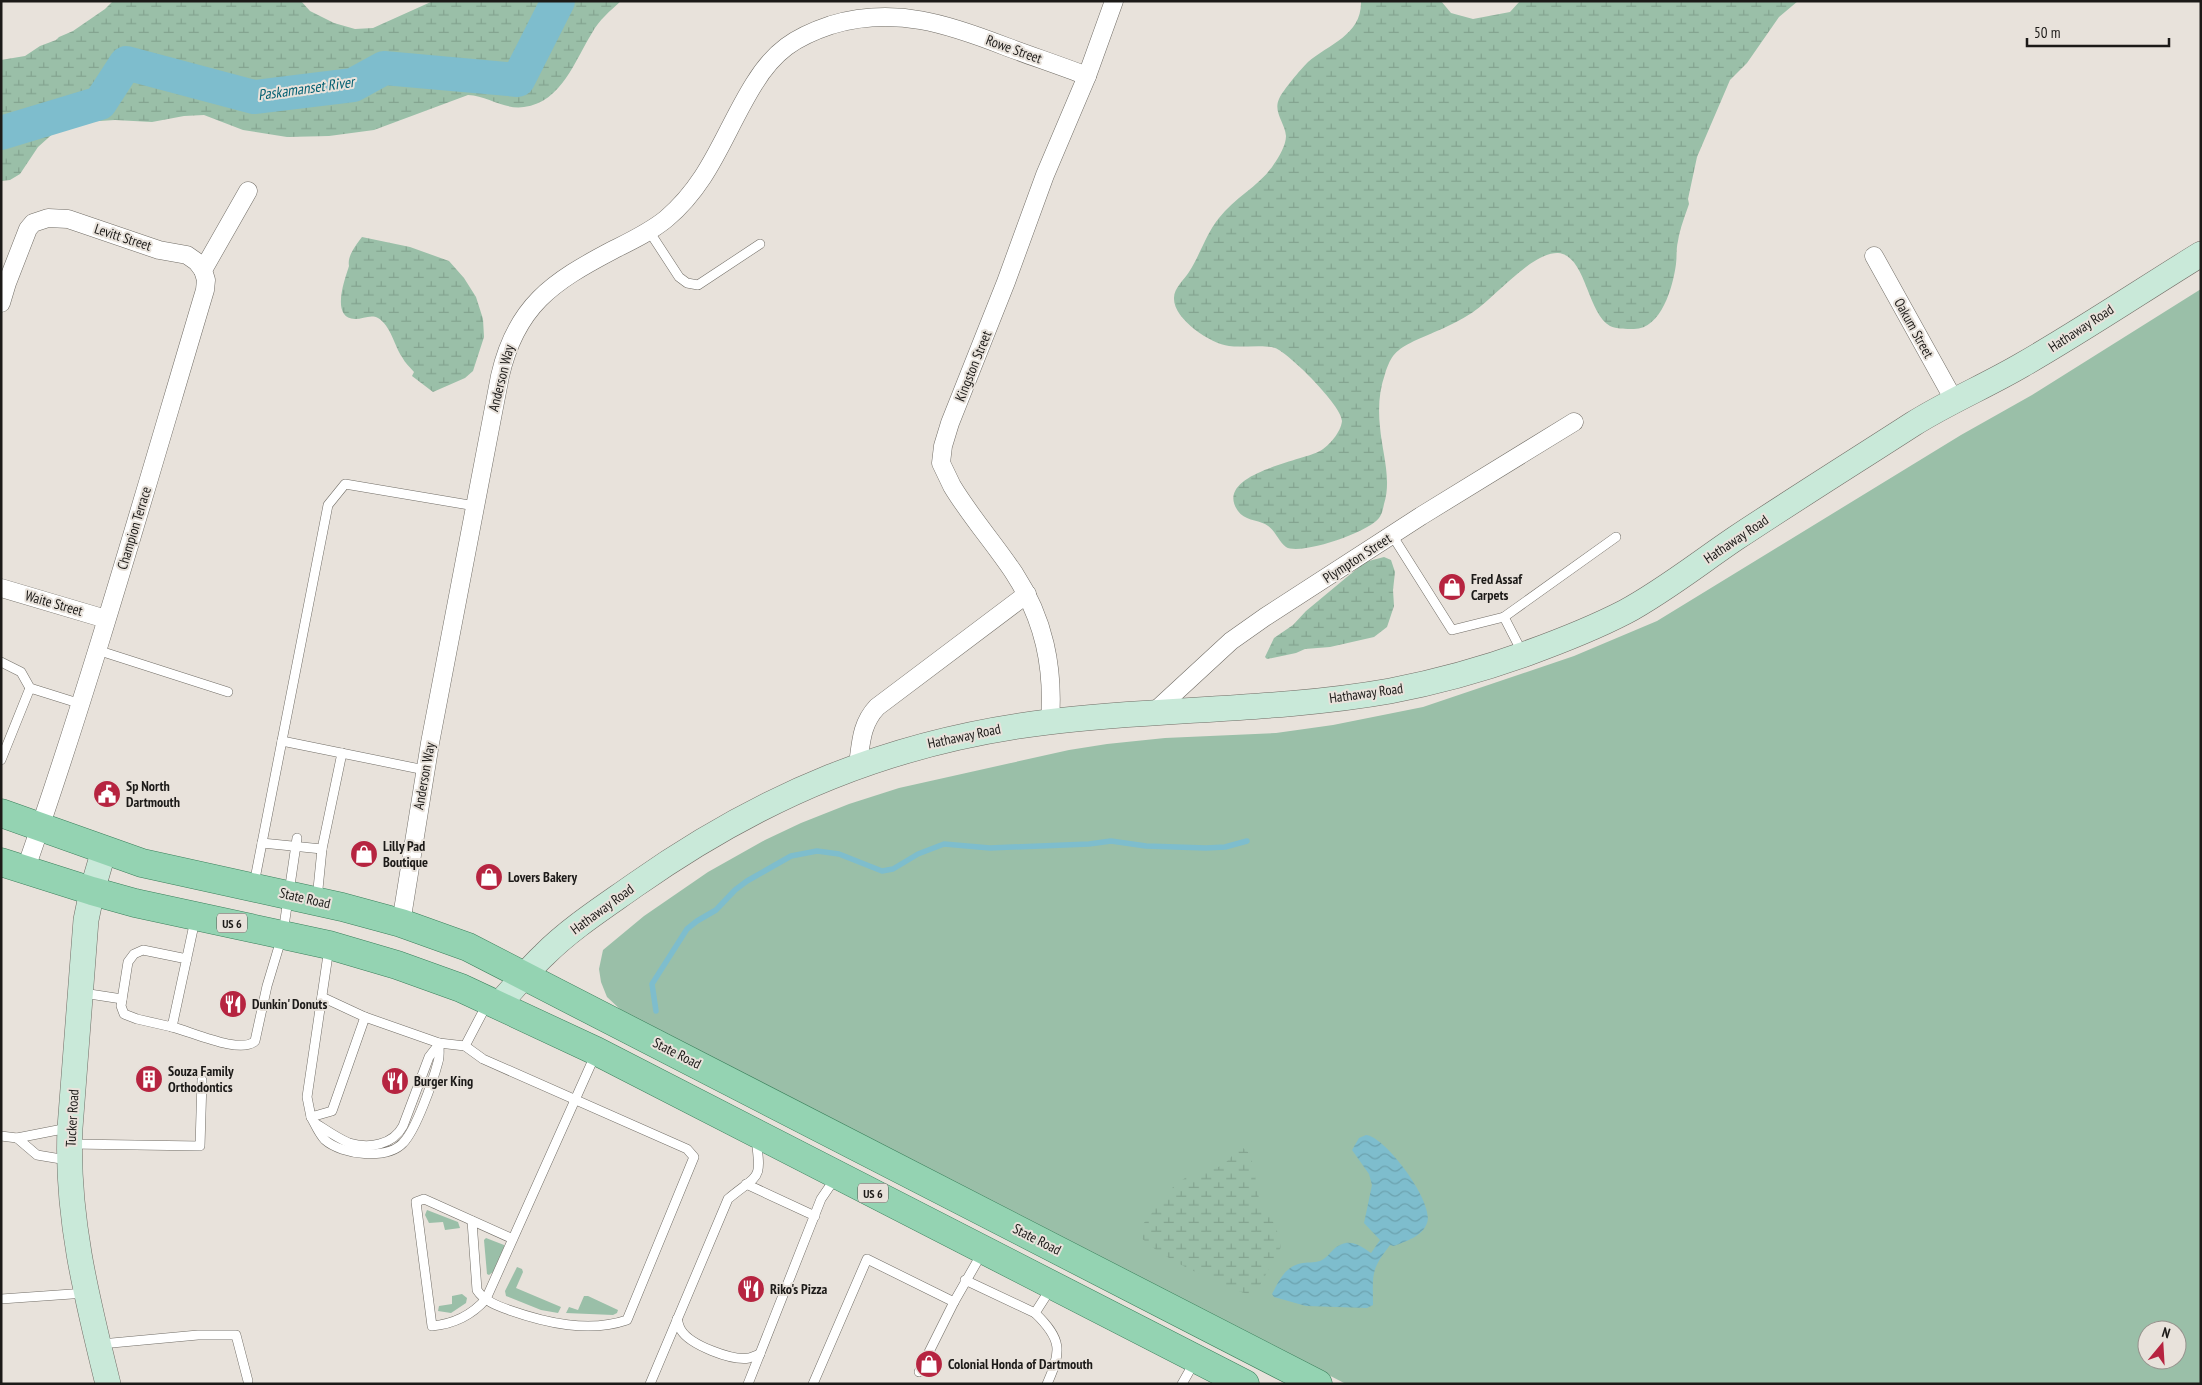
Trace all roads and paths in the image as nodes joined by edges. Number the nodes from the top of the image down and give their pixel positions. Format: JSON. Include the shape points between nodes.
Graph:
{"nodes":[{"id":1,"x":1114,"y":1,"type":"edge"},
{"id":2,"x":940,"y":24,"type":"joint"},
{"id":3,"x":1087,"y":76,"type":"junction"},
{"id":4,"x":248,"y":191,"type":"dead end"},
{"id":5,"x":649,"y":231,"type":"junction"},
{"id":6,"x":760,"y":244,"type":"dead end"},
{"id":7,"x":2201,"y":254,"type":"edge"},
{"id":8,"x":1874,"y":256,"type":"dead end"},
{"id":9,"x":203,"y":270,"type":"junction"},
{"id":10,"x":1,"y":303,"type":"edge"},
{"id":11,"x":1954,"y":400,"type":"junction"},
{"id":12,"x":1574,"y":422,"type":"dead end"},
{"id":13,"x":475,"y":506,"type":"junction"},
{"id":14,"x":1392,"y":535,"type":"junction"},
{"id":15,"x":1616,"y":537,"type":"dead end"},
{"id":16,"x":1,"y":588,"type":"edge"},
{"id":17,"x":1026,"y":594,"type":"junction"},
{"id":18,"x":1504,"y":618,"type":"junction"},
{"id":19,"x":106,"y":619,"type":"junction"},
{"id":20,"x":97,"y":650,"type":"junction"},
{"id":21,"x":1524,"y":654,"type":"junction"},
{"id":22,"x":1,"y":662,"type":"edge"},
{"id":23,"x":30,"y":688,"type":"junction"},
{"id":24,"x":228,"y":692,"type":"dead end"},
{"id":25,"x":81,"y":704,"type":"junction"},
{"id":26,"x":1153,"y":713,"type":"junction"},
{"id":27,"x":1050,"y":721,"type":"junction"},
{"id":28,"x":282,"y":742,"type":"junction"},
{"id":29,"x":342,"y":753,"type":"junction"},
{"id":30,"x":1,"y":760,"type":"edge"},
{"id":31,"x":858,"y":765,"type":"junction"},
{"id":32,"x":425,"y":770,"type":"junction"},
{"id":33,"x":1,"y":814,"type":"edge"},
{"id":34,"x":40,"y":828,"type":"junction"},
{"id":35,"x":296,"y":842,"type":"junction"},
{"id":36,"x":262,"y":843,"type":"junction"},
{"id":37,"x":322,"y":849,"type":"junction"},
{"id":38,"x":104,"y":850,"type":"junction"},
{"id":39,"x":13,"y":866,"type":"edge"},
{"id":40,"x":253,"y":886,"type":"junction"},
{"id":41,"x":92,"y":891,"type":"junction"},
{"id":42,"x":287,"y":894,"type":"junction"},
{"id":43,"x":317,"y":901,"type":"junction"},
{"id":44,"x":196,"y":916,"type":"junction"},
{"id":45,"x":401,"y":923,"type":"junction"},
{"id":46,"x":283,"y":933,"type":"junction"},
{"id":47,"x":330,"y":945,"type":"junction"},
{"id":48,"x":187,"y":959,"type":"junction"},
{"id":49,"x":525,"y":976,"type":"junction"},
{"id":50,"x":80,"y":993,"type":"junction"},
{"id":51,"x":322,"y":997,"type":"junction"},
{"id":52,"x":122,"y":999,"type":"junction"},
{"id":53,"x":494,"y":1002,"type":"junction"},
{"id":54,"x":365,"y":1017,"type":"junction"},
{"id":55,"x":172,"y":1027,"type":"junction"},
{"id":56,"x":439,"y":1043,"type":"junction"},
{"id":57,"x":464,"y":1046,"type":"junction"},
{"id":58,"x":596,"y":1051,"type":"junction"},
{"id":59,"x":202,"y":1080,"type":"dead end"},
{"id":60,"x":575,"y":1098,"type":"junction"},
{"id":61,"x":313,"y":1120,"type":"junction"},
{"id":62,"x":754,"y":1132,"type":"junction"},
{"id":63,"x":1,"y":1136,"type":"edge"},
{"id":64,"x":17,"y":1138,"type":"junction"},
{"id":65,"x":70,"y":1144,"type":"junction"},
{"id":66,"x":838,"y":1175,"type":"junction"},
{"id":67,"x":746,"y":1184,"type":"junction"},
{"id":68,"x":815,"y":1216,"type":"junction"},
{"id":69,"x":472,"y":1220,"type":"junction"},
{"id":70,"x":512,"y":1239,"type":"junction"},
{"id":71,"x":984,"y":1250,"type":"junction"},
{"id":72,"x":965,"y":1280,"type":"junction"},
{"id":73,"x":1053,"y":1286,"type":"junction"},
{"id":74,"x":86,"y":1293,"type":"junction"},
{"id":75,"x":1,"y":1299,"type":"edge"},
{"id":76,"x":486,"y":1299,"type":"junction"},
{"id":77,"x":954,"y":1302,"type":"junction"},
{"id":78,"x":1035,"y":1313,"type":"junction"},
{"id":79,"x":677,"y":1319,"type":"junction"},
{"id":80,"x":1212,"y":1329,"type":"junction"},
{"id":81,"x":98,"y":1345,"type":"junction"},
{"id":82,"x":760,"y":1354,"type":"junction"},
{"id":83,"x":1196,"y":1358,"type":"junction"},
{"id":84,"x":919,"y":1372,"type":"dead end"},
{"id":85,"x":248,"y":1381,"type":"dead end"},
{"id":86,"x":654,"y":1383,"type":"edge"},
{"id":87,"x":108,"y":1384,"type":"edge"},
{"id":88,"x":748,"y":1384,"type":"edge"},
{"id":89,"x":813,"y":1384,"type":"edge"},
{"id":90,"x":1047,"y":1384,"type":"edge"},
{"id":91,"x":1182,"y":1384,"type":"edge"},
{"id":92,"x":1245,"y":1384,"type":"edge"},
{"id":93,"x":1318,"y":1384,"type":"edge"}],
"edges":[{"from":1,"to":3,"type":"street","name":"Kingston Street"},
{"from":2,"to":3,"type":"street","name":"Rowe Street"},
{"from":2,"to":5,"type":"street","name":"Anderson Way","via":[[904,17],[863,18],[809,33],[782,48],[744,100],[697,188],[674,212]]},
{"from":3,"to":17,"type":"street","name":"Kingston Street","via":[[1045,175],[950,423],[942,455],[944,471],[961,501]]},
{"from":4,"to":9,"type":"street"},
{"from":5,"to":6,"type":"lane","via":[[679,277],[698,285]]},
{"from":5,"to":13,"type":"street","name":"Anderson Way","via":[[565,277],[536,301],[520,322],[503,361]]},
{"from":7,"to":11,"type":"main road","name":"Hathaway Road","via":[[2044,352]]},
{"from":8,"to":11,"type":"street","name":"Oakum Street"},
{"from":9,"to":10,"type":"street","name":"Levitt Street","via":[[187,255],[159,250],[56,217],[38,221],[28,230]]},
{"from":9,"to":19,"type":"street","name":"Champion Terrace","via":[[206,290]]},
{"from":11,"to":21,"type":"main road","name":"Hathaway Road","via":[[1738,537],[1664,589],[1592,628]]},
{"from":12,"to":14,"type":"street","name":"Plympton Street"},
{"from":13,"to":28,"type":"lane","via":[[345,484],[328,505]]},
{"from":13,"to":32,"type":"street","name":"Anderson Way"},
{"from":14,"to":18,"type":"lane","via":[[1452,630]]},
{"from":14,"to":26,"type":"street","name":"Plympton Street","via":[[1265,617]]},
{"from":15,"to":18,"type":"lane"},
{"from":16,"to":19,"type":"street","name":"Waite Street"},
{"from":17,"to":27,"type":"street","name":"Kingston Street","via":[[1039,625],[1050,668]]},
{"from":17,"to":31,"type":"street","via":[[877,707],[867,718],[862,732]]},
{"from":18,"to":21,"type":"lane"},
{"from":19,"to":20,"type":"street","name":"Champion Terrace"},
{"from":20,"to":24,"type":"lane"},
{"from":20,"to":25,"type":"street","name":"Champion Terrace"},
{"from":21,"to":26,"type":"main road","name":"Hathaway Road","via":[[1391,691]]},
{"from":22,"to":23,"type":"lane","via":[[21,672]]},
{"from":23,"to":25,"type":"lane"},
{"from":23,"to":30,"type":"lane"},
{"from":25,"to":34,"type":"street","name":"Champion Terrace"},
{"from":26,"to":27,"type":"main road","name":"Hathaway Road"},
{"from":27,"to":31,"type":"main road","name":"Hathaway Road","via":[[944,739]]},
{"from":28,"to":29,"type":"lane"},
{"from":28,"to":36,"type":"lane"},
{"from":29,"to":32,"type":"lane"},
{"from":29,"to":37,"type":"lane"},
{"from":31,"to":49,"type":"main road","name":"Hathaway Road","via":[[768,804],[681,854],[573,930],[545,953]]},
{"from":32,"to":45,"type":"street","name":"Anderson Way"},
{"from":33,"to":34,"type":"main road","name":"State Road","number":"US 6"},
{"from":34,"to":38,"type":"main road","name":"State Road","number":"US 6"},
{"from":34,"to":39,"type":"street","name":"Champion Terrace"},
{"from":35,"to":36,"type":"lane"},
{"from":35,"to":37,"type":"lane"},
{"from":35,"to":42,"type":"lane"},
{"from":36,"to":40,"type":"lane"},
{"from":37,"to":43,"type":"lane"},
{"from":38,"to":40,"type":"main road","name":"State Road","number":"US 6","via":[[142,863]]},
{"from":38,"to":41,"type":"main road","name":"Tucker Road"},
{"from":39,"to":41,"type":"main road","number":"US 6"},
{"from":40,"to":42,"type":"main road","name":"State Road","number":"US 6"},
{"from":41,"to":44,"type":"main road","number":"US 6"},
{"from":41,"to":50,"type":"main road","name":"Tucker Road","via":[[86,920]]},
{"from":42,"to":43,"type":"main road","name":"State Road","number":"US 6"},
{"from":42,"to":46,"type":"lane"},
{"from":43,"to":45,"type":"main road","name":"State Road","number":"US 6"},
{"from":44,"to":46,"type":"main road","number":"US 6"},
{"from":44,"to":48,"type":"lane"},
{"from":45,"to":49,"type":"main road","name":"State Road","number":"US 6","via":[[468,947]]},
{"from":46,"to":47,"type":"main road","number":"US 6"},
{"from":46,"to":55,"type":"lane","via":[[267,986],[258,1035],[252,1045],[240,1046]]},
{"from":47,"to":51,"type":"lane"},
{"from":47,"to":53,"type":"main road","number":"US 6","via":[[427,975]]},
{"from":48,"to":52,"type":"lane","via":[[138,951],[128,962]]},
{"from":48,"to":55,"type":"lane"},
{"from":49,"to":53,"type":"main road","name":"Hathaway Road"},
{"from":49,"to":80,"type":"main road","name":"State Road","number":"US 6"},
{"from":50,"to":52,"type":"lane"},
{"from":50,"to":65,"type":"main road","name":"Tucker Road"},
{"from":51,"to":54,"type":"lane"},
{"from":51,"to":61,"type":"lane","via":[[307,1097]]},
{"from":52,"to":55,"type":"lane","via":[[122,1010],[129,1016]]},
{"from":53,"to":57,"type":"lane"},
{"from":53,"to":58,"type":"main road","number":"US 6"},
{"from":54,"to":56,"type":"lane"},
{"from":54,"to":61,"type":"lane","via":[[332,1111]]},
{"from":56,"to":57,"type":"lane"},
{"from":56,"to":61,"type":"lane","via":[[439,1060],[412,1129],[398,1148],[371,1153],[343,1149],[325,1140]]},
{"from":57,"to":60,"type":"lane","via":[[483,1059]]},
{"from":58,"to":60,"type":"lane"},
{"from":58,"to":62,"type":"main road","number":"US 6"},
{"from":59,"to":65,"type":"lane","via":[[200,1146]]},
{"from":60,"to":70,"type":"lane"},
{"from":60,"to":76,"type":"lane","via":[[687,1149],[694,1157],[627,1320],[614,1324],[553,1324]]},
{"from":62,"to":66,"type":"main road","number":"US 6"},
{"from":62,"to":67,"type":"lane","via":[[760,1167],[754,1179]]},
{"from":63,"to":64,"type":"lane"},
{"from":64,"to":65,"type":"lane"},
{"from":64,"to":65,"type":"lane","via":[[37,1155]]},
{"from":65,"to":74,"type":"main road","name":"Tucker Road","via":[[77,1247]]},
{"from":66,"to":68,"type":"lane"},
{"from":66,"to":71,"type":"main road","number":"US 6"},
{"from":67,"to":68,"type":"lane"},
{"from":67,"to":79,"type":"lane","via":[[728,1199]]},
{"from":68,"to":82,"type":"lane"},
{"from":69,"to":70,"type":"lane"},
{"from":69,"to":76,"type":"lane","via":[[477,1290]]},
{"from":69,"to":76,"type":"lane","via":[[424,1199],[416,1202],[432,1326],[457,1321]]},
{"from":70,"to":76,"type":"lane"},
{"from":71,"to":72,"type":"lane"},
{"from":71,"to":73,"type":"main road","number":"US 6"},
{"from":72,"to":77,"type":"lane"},
{"from":72,"to":78,"type":"lane"},
{"from":73,"to":78,"type":"lane"},
{"from":73,"to":83,"type":"main road","number":"US 6"},
{"from":74,"to":75,"type":"lane"},
{"from":74,"to":81,"type":"main road","name":"Tucker Road"},
{"from":77,"to":84,"type":"lane"},
{"from":77,"to":89,"type":"lane","via":[[866,1259]]},
{"from":78,"to":90,"type":"lane","via":[[1049,1326],[1057,1347],[1057,1362]]},
{"from":79,"to":82,"type":"lane","via":[[681,1330],[690,1339],[706,1347],[737,1358]]},
{"from":79,"to":86,"type":"lane"},
{"from":80,"to":83,"type":"main road"},
{"from":80,"to":93,"type":"main road","name":"State Road","number":"US 6"},
{"from":81,"to":85,"type":"lane","via":[[198,1335],[236,1335]]},
{"from":81,"to":87,"type":"main road","name":"Tucker Road"},
{"from":82,"to":88,"type":"lane"},
{"from":83,"to":91,"type":"lane"},
{"from":83,"to":92,"type":"main road","number":"US 6"}]}
